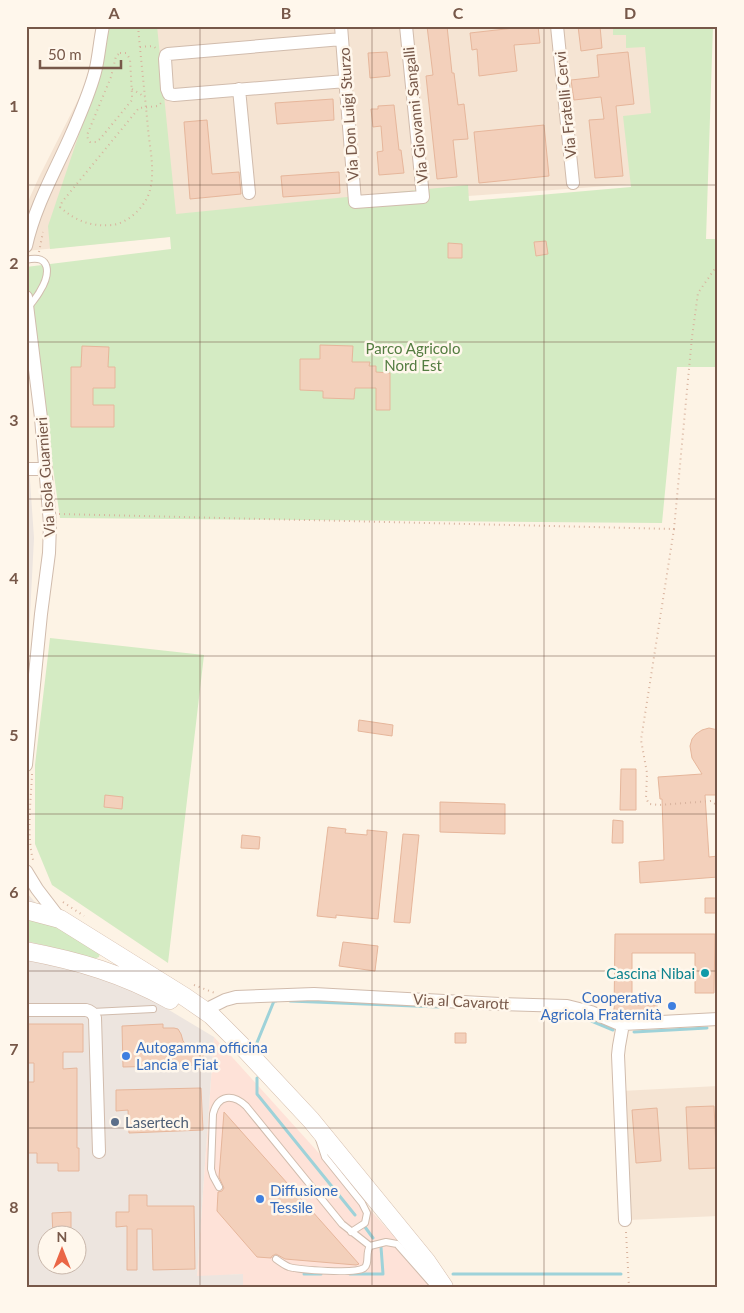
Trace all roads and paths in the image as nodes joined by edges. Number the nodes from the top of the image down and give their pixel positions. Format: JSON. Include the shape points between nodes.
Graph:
{"nodes":[{"id":1,"x":103,"y":26,"type":"edge"},
{"id":2,"x":138,"y":26,"type":"edge"},
{"id":3,"x":406,"y":26,"type":"edge"},
{"id":4,"x":557,"y":26,"type":"edge"},
{"id":5,"x":341,"y":32,"type":"edge"},
{"id":6,"x":140,"y":47,"type":"junction"},
{"id":7,"x":166,"y":55,"type":"junction"},
{"id":8,"x":346,"y":81,"type":"junction"},
{"id":9,"x":132,"y":89,"type":"junction"},
{"id":10,"x":239,"y":89,"type":"junction"},
{"id":11,"x":169,"y":94,"type":"junction"},
{"id":12,"x":145,"y":97,"type":"junction"},
{"id":13,"x":146,"y":107,"type":"junction"},
{"id":14,"x":573,"y":183,"type":"dead end"},
{"id":15,"x":249,"y":193,"type":"dead end"},
{"id":16,"x":355,"y":202,"type":"joint"},
{"id":17,"x":44,"y":227,"type":"dead end"},
{"id":18,"x":26,"y":246,"type":"edge"},
{"id":19,"x":44,"y":255,"type":"dead end"},
{"id":20,"x":26,"y":260,"type":"edge"},
{"id":21,"x":718,"y":269,"type":"edge"},
{"id":22,"x":27,"y":303,"type":"edge"},
{"id":23,"x":26,"y":469,"type":"edge"},
{"id":24,"x":46,"y":469,"type":"junction"},
{"id":25,"x":50,"y":514,"type":"junction"},
{"id":26,"x":674,"y":529,"type":"junction"},
{"id":27,"x":29,"y":769,"type":"edge"},
{"id":28,"x":718,"y":806,"type":"edge"},
{"id":29,"x":30,"y":867,"type":"edge"},
{"id":30,"x":56,"y":898,"type":"dead end"},
{"id":31,"x":26,"y":910,"type":"edge"},
{"id":32,"x":60,"y":919,"type":"junction"},
{"id":33,"x":88,"y":919,"type":"dead end"},
{"id":34,"x":26,"y":951,"type":"edge"},
{"id":35,"x":190,"y":984,"type":"dead end"},
{"id":36,"x":225,"y":1000,"type":"junction"},
{"id":37,"x":152,"y":1009,"type":"dead end"},
{"id":38,"x":26,"y":1010,"type":"edge"},
{"id":39,"x":205,"y":1010,"type":"junction"},
{"id":40,"x":92,"y":1012,"type":"junction"},
{"id":41,"x":718,"y":1019,"type":"edge"},
{"id":42,"x":623,"y":1024,"type":"junction"},
{"id":43,"x":242,"y":1046,"type":"junction"},
{"id":44,"x":311,"y":1120,"type":"junction"},
{"id":45,"x":99,"y":1152,"type":"dead end"},
{"id":46,"x":219,"y":1187,"type":"dead end"},
{"id":47,"x":625,"y":1220,"type":"joint"},
{"id":48,"x":351,"y":1232,"type":"junction"},
{"id":49,"x":370,"y":1246,"type":"junction"},
{"id":50,"x":276,"y":1258,"type":"dead end"},
{"id":51,"x":427,"y":1262,"type":"junction"},
{"id":52,"x":436,"y":1287,"type":"edge"},
{"id":53,"x":444,"y":1287,"type":"edge"},
{"id":54,"x":629,"y":1287,"type":"edge"}],
"edges":[{"from":1,"to":18,"type":"street","via":[[92,80],[74,130],[33,220]]},
{"from":2,"to":6,"type":"path"},
{"from":3,"to":16,"type":"street","name":"Via Giovanni Sangalli","via":[[423,197]]},
{"from":4,"to":14,"type":"street","name":"Via Fratelli Cervi"},
{"from":5,"to":7,"type":"street"},
{"from":5,"to":8,"type":"street","name":"Via Don Luigi Sturzo"},
{"from":6,"to":7,"type":"path","via":[[152,46]]},
{"from":6,"to":12,"type":"path"},
{"from":7,"to":11,"type":"street"},
{"from":8,"to":10,"type":"street"},
{"from":8,"to":16,"type":"street","name":"Via Don Luigi Sturzo"},
{"from":9,"to":9,"type":"path","via":[[130,59],[126,53],[120,52],[87,136],[88,141],[100,139],[132,100]]},
{"from":9,"to":12,"type":"path"},
{"from":10,"to":11,"type":"street"},
{"from":10,"to":15,"type":"street"},
{"from":11,"to":13,"type":"path","via":[[158,106]]},
{"from":12,"to":13,"type":"path"},
{"from":13,"to":13,"type":"path","via":[[139,108],[62,202],[60,207],[68,215],[79,221],[106,226],[126,220],[144,204],[152,178]]},
{"from":17,"to":19,"type":"path","via":[[39,254]]},
{"from":20,"to":22,"type":"lane","name":"Via Isola Guarnieri","via":[[40,259],[47,268],[41,290]]},
{"from":21,"to":26,"type":"path","via":[[698,293]]},
{"from":22,"to":24,"type":"street","name":"Via Isola Guarnieri"},
{"from":23,"to":24,"type":"street"},
{"from":24,"to":25,"type":"street","name":"Via Isola Guarnieri"},
{"from":25,"to":26,"type":"path"},
{"from":25,"to":27,"type":"street","name":"Via Isola Guarnieri"},
{"from":26,"to":28,"type":"path","via":[[641,740],[647,773],[646,798],[649,804],[711,800]]},
{"from":27,"to":29,"type":"path"},
{"from":29,"to":32,"type":"street","via":[[37,889]]},
{"from":30,"to":33,"type":"path"},
{"from":31,"to":32,"type":"main road"},
{"from":32,"to":39,"type":"main road"},
{"from":34,"to":43,"type":"main road","via":[[101,970],[142,985],[198,1015]]},
{"from":35,"to":36,"type":"path","via":[[210,990]]},
{"from":36,"to":39,"type":"street","name":"Via al Cavarott"},
{"from":36,"to":42,"type":"street","name":"Via al Cavarott","via":[[246,996],[314,994],[567,1006]]},
{"from":37,"to":40,"type":"lane"},
{"from":38,"to":40,"type":"street"},
{"from":39,"to":43,"type":"main road"},
{"from":40,"to":45,"type":"street","via":[[95,1018]]},
{"from":41,"to":42,"type":"street","name":"Via al Cavarott"},
{"from":42,"to":47,"type":"street","via":[[618,1055]]},
{"from":43,"to":44,"type":"main road"},
{"from":44,"to":48,"type":"lane","via":[[325,1157],[365,1209],[365,1223]]},
{"from":44,"to":51,"type":"main road"},
{"from":46,"to":48,"type":"lane","via":[[211,1169],[213,1114],[219,1102],[234,1098],[246,1106]]},
{"from":47,"to":54,"type":"path"},
{"from":48,"to":49,"type":"lane"},
{"from":49,"to":50,"type":"lane","via":[[366,1266],[359,1270],[296,1268]]},
{"from":49,"to":52,"type":"lane","via":[[386,1242],[397,1244]]},
{"from":51,"to":52,"type":"main road"},
{"from":51,"to":53,"type":"main road"}]}
